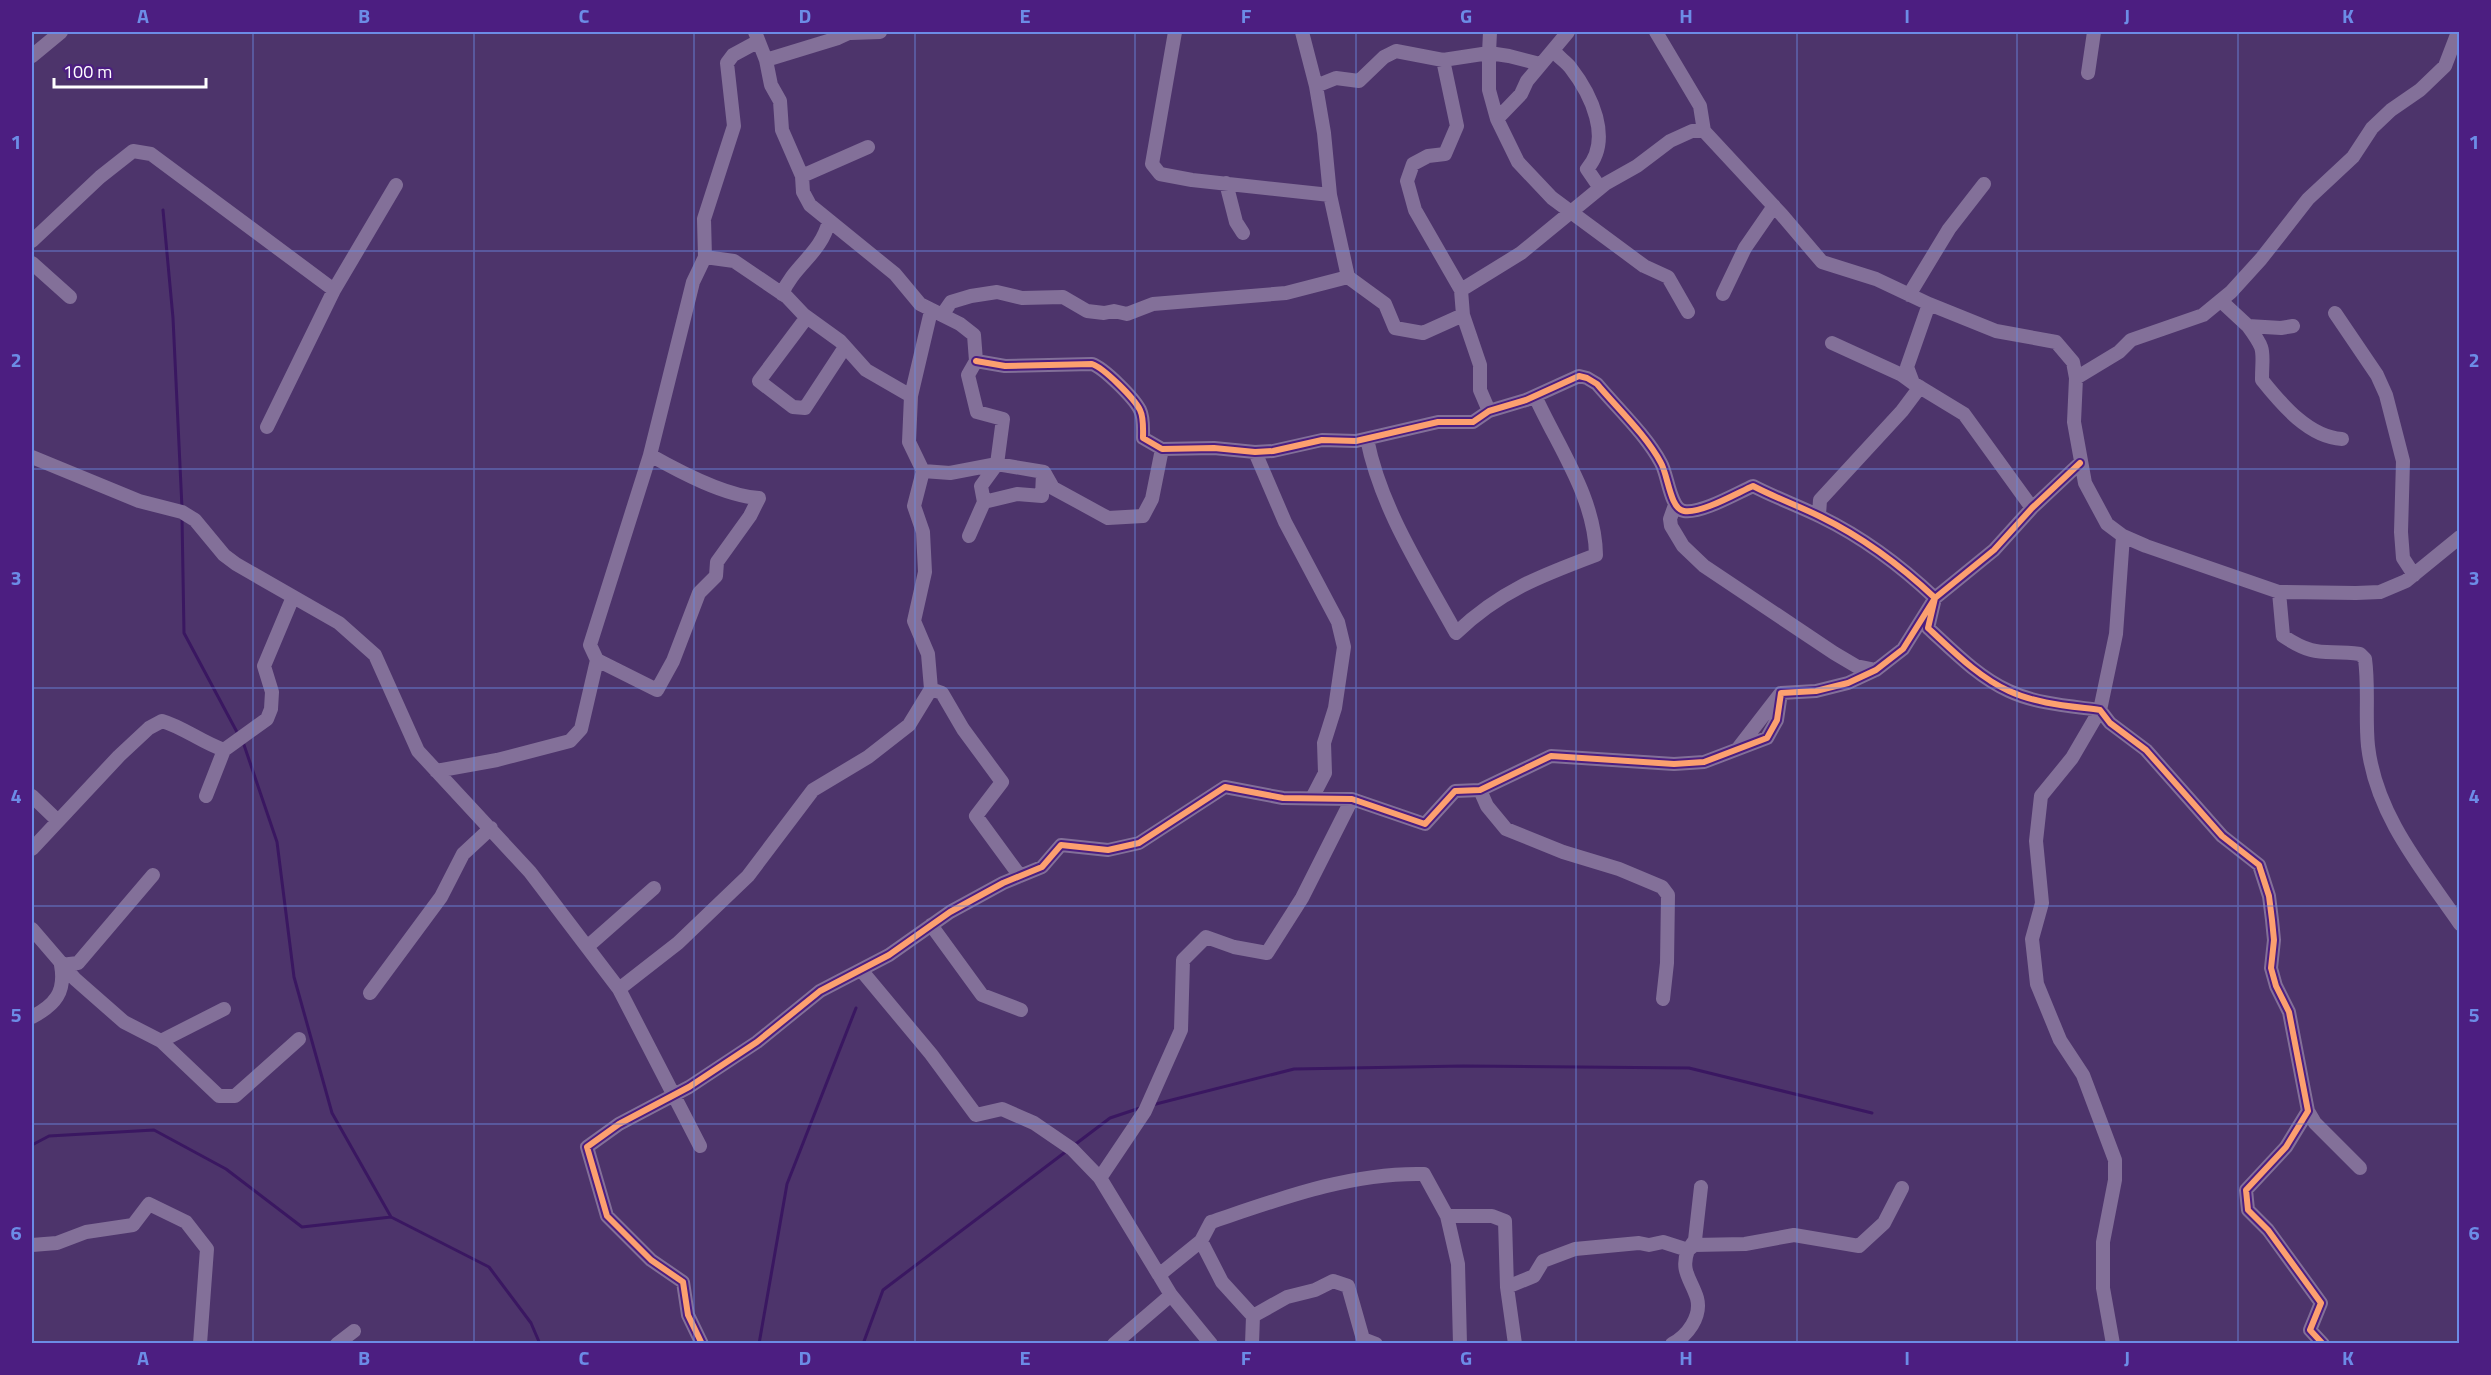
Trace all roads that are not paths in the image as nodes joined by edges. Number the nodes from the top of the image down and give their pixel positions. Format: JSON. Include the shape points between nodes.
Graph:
{"nodes":[{"id":1,"x":851,"y":32,"type":"edge"},
{"id":2,"x":880,"y":32,"type":"edge"},
{"id":3,"x":1175,"y":32,"type":"edge"},
{"id":4,"x":1302,"y":32,"type":"edge"},
{"id":5,"x":1490,"y":32,"type":"edge"},
{"id":6,"x":1568,"y":32,"type":"edge"},
{"id":7,"x":1656,"y":32,"type":"edge"},
{"id":8,"x":2094,"y":32,"type":"edge"},
{"id":9,"x":2458,"y":32,"type":"edge"},
{"id":10,"x":53,"y":34,"type":"edge"},
{"id":11,"x":756,"y":37,"type":"edge"},
{"id":12,"x":1554,"y":51,"type":"junction"},
{"id":13,"x":1489,"y":53,"type":"junction"},
{"id":14,"x":32,"y":56,"type":"edge"},
{"id":15,"x":766,"y":60,"type":"junction"},
{"id":16,"x":1443,"y":60,"type":"junction"},
{"id":17,"x":1540,"y":64,"type":"junction"},
{"id":18,"x":2088,"y":73,"type":"dead end"},
{"id":19,"x":1316,"y":86,"type":"junction"},
{"id":20,"x":1497,"y":119,"type":"junction"},
{"id":21,"x":1704,"y":131,"type":"junction"},
{"id":22,"x":868,"y":147,"type":"dead end"},
{"id":23,"x":802,"y":176,"type":"junction"},
{"id":24,"x":1226,"y":183,"type":"junction"},
{"id":25,"x":1984,"y":184,"type":"dead end"},
{"id":26,"x":396,"y":185,"type":"dead end"},
{"id":27,"x":1600,"y":188,"type":"junction"},
{"id":28,"x":1330,"y":195,"type":"junction"},
{"id":29,"x":1774,"y":206,"type":"junction"},
{"id":30,"x":1572,"y":212,"type":"junction"},
{"id":31,"x":829,"y":221,"type":"junction"},
{"id":32,"x":1243,"y":233,"type":"dead end"},
{"id":33,"x":32,"y":240,"type":"edge"},
{"id":34,"x":705,"y":257,"type":"junction"},
{"id":35,"x":32,"y":263,"type":"edge"},
{"id":36,"x":1348,"y":277,"type":"junction"},
{"id":37,"x":334,"y":290,"type":"junction"},
{"id":38,"x":1461,"y":290,"type":"junction"},
{"id":39,"x":782,"y":294,"type":"junction"},
{"id":40,"x":1723,"y":294,"type":"dead end"},
{"id":41,"x":1909,"y":295,"type":"junction"},
{"id":42,"x":70,"y":297,"type":"dead end"},
{"id":43,"x":2221,"y":300,"type":"junction"},
{"id":44,"x":1929,"y":304,"type":"junction"},
{"id":45,"x":1688,"y":312,"type":"dead end"},
{"id":46,"x":936,"y":313,"type":"junction"},
{"id":47,"x":2335,"y":313,"type":"dead end"},
{"id":48,"x":1463,"y":315,"type":"junction"},
{"id":49,"x":807,"y":317,"type":"junction"},
{"id":50,"x":2247,"y":326,"type":"junction"},
{"id":51,"x":2293,"y":326,"type":"dead end"},
{"id":52,"x":1832,"y":343,"type":"dead end"},
{"id":53,"x":845,"y":347,"type":"junction"},
{"id":54,"x":976,"y":361,"type":"junction"},
{"id":55,"x":2076,"y":378,"type":"junction"},
{"id":56,"x":1916,"y":385,"type":"junction"},
{"id":57,"x":911,"y":396,"type":"junction"},
{"id":58,"x":1535,"y":396,"type":"junction"},
{"id":59,"x":1489,"y":411,"type":"junction"},
{"id":60,"x":267,"y":427,"type":"dead end"},
{"id":61,"x":1367,"y":439,"type":"junction"},
{"id":62,"x":2342,"y":439,"type":"dead end"},
{"id":63,"x":1162,"y":449,"type":"junction"},
{"id":64,"x":1255,"y":452,"type":"junction"},
{"id":65,"x":650,"y":455,"type":"junction"},
{"id":66,"x":32,"y":457,"type":"edge"},
{"id":67,"x":2080,"y":463,"type":"junction"},
{"id":68,"x":997,"y":464,"type":"junction"},
{"id":69,"x":923,"y":471,"type":"junction"},
{"id":70,"x":1044,"y":472,"type":"junction"},
{"id":71,"x":984,"y":502,"type":"junction"},
{"id":72,"x":1675,"y":505,"type":"junction"},
{"id":73,"x":2032,"y":508,"type":"junction"},
{"id":74,"x":1819,"y":515,"type":"junction"},
{"id":75,"x":969,"y":536,"type":"dead end"},
{"id":76,"x":2123,"y":536,"type":"junction"},
{"id":77,"x":2460,"y":537,"type":"edge"},
{"id":78,"x":2414,"y":574,"type":"junction"},
{"id":79,"x":2279,"y":592,"type":"junction"},
{"id":80,"x":293,"y":597,"type":"junction"},
{"id":81,"x":1935,"y":598,"type":"junction"},
{"id":82,"x":597,"y":660,"type":"junction"},
{"id":83,"x":1876,"y":670,"type":"junction"},
{"id":84,"x":931,"y":689,"type":"junction"},
{"id":85,"x":2100,"y":710,"type":"junction"},
{"id":86,"x":224,"y":750,"type":"junction"},
{"id":87,"x":436,"y":771,"type":"junction"},
{"id":88,"x":1480,"y":790,"type":"junction"},
{"id":89,"x":32,"y":796,"type":"edge"},
{"id":90,"x":206,"y":796,"type":"dead end"},
{"id":91,"x":1312,"y":798,"type":"junction"},
{"id":92,"x":1352,"y":799,"type":"junction"},
{"id":93,"x":58,"y":820,"type":"junction"},
{"id":94,"x":490,"y":828,"type":"junction"},
{"id":95,"x":32,"y":849,"type":"edge"},
{"id":96,"x":153,"y":875,"type":"dead end"},
{"id":97,"x":1020,"y":876,"type":"junction"},
{"id":98,"x":654,"y":888,"type":"dead end"},
{"id":99,"x":2460,"y":924,"type":"edge"},
{"id":100,"x":931,"y":925,"type":"junction"},
{"id":101,"x":32,"y":929,"type":"edge"},
{"id":102,"x":587,"y":947,"type":"junction"},
{"id":103,"x":61,"y":965,"type":"junction"},
{"id":104,"x":861,"y":970,"type":"junction"},
{"id":105,"x":619,"y":989,"type":"junction"},
{"id":106,"x":370,"y":993,"type":"dead end"},
{"id":107,"x":1663,"y":999,"type":"dead end"},
{"id":108,"x":224,"y":1009,"type":"dead end"},
{"id":109,"x":1021,"y":1010,"type":"dead end"},
{"id":110,"x":32,"y":1017,"type":"edge"},
{"id":111,"x":299,"y":1039,"type":"dead end"},
{"id":112,"x":161,"y":1041,"type":"junction"},
{"id":113,"x":674,"y":1094,"type":"junction"},
{"id":114,"x":2308,"y":1112,"type":"junction"},
{"id":115,"x":700,"y":1146,"type":"dead end"},
{"id":116,"x":2360,"y":1168,"type":"dead end"},
{"id":117,"x":1100,"y":1178,"type":"junction"},
{"id":118,"x":1701,"y":1187,"type":"dead end"},
{"id":119,"x":1902,"y":1188,"type":"dead end"},
{"id":120,"x":1447,"y":1216,"type":"junction"},
{"id":121,"x":1201,"y":1241,"type":"junction"},
{"id":122,"x":32,"y":1245,"type":"edge"},
{"id":123,"x":1688,"y":1250,"type":"junction"},
{"id":124,"x":1159,"y":1275,"type":"junction"},
{"id":125,"x":1507,"y":1287,"type":"junction"},
{"id":126,"x":1171,"y":1295,"type":"junction"},
{"id":127,"x":1252,"y":1316,"type":"junction"},
{"id":128,"x":354,"y":1331,"type":"dead end"},
{"id":129,"x":200,"y":1344,"type":"edge"},
{"id":130,"x":337,"y":1344,"type":"edge"},
{"id":131,"x":702,"y":1344,"type":"edge"},
{"id":132,"x":1114,"y":1344,"type":"edge"},
{"id":133,"x":1211,"y":1344,"type":"edge"},
{"id":134,"x":1252,"y":1344,"type":"edge"},
{"id":135,"x":1376,"y":1344,"type":"edge"},
{"id":136,"x":1460,"y":1344,"type":"edge"},
{"id":137,"x":1515,"y":1344,"type":"edge"},
{"id":138,"x":1672,"y":1344,"type":"edge"},
{"id":139,"x":2113,"y":1344,"type":"edge"},
{"id":140,"x":2323,"y":1344,"type":"edge"}],
"edges":[{"from":1,"to":2,"type":"street"},
{"from":1,"to":15,"type":"street"},
{"from":3,"to":24,"type":"street","via":[[1152,164],[1166,176]]},
{"from":4,"to":19,"type":"street"},
{"from":5,"to":13,"type":"street"},
{"from":6,"to":12,"type":"street","via":[[1555,44]]},
{"from":7,"to":21,"type":"street","via":[[1700,106]]},
{"from":8,"to":18,"type":"street"},
{"from":9,"to":43,"type":"street","via":[[2445,66],[2372,128],[2353,157],[2308,199],[2261,259]]},
{"from":10,"to":14,"type":"street"},
{"from":11,"to":15,"type":"street"},
{"from":11,"to":34,"type":"street","via":[[727,63],[734,126],[704,219]]},
{"from":12,"to":17,"type":"street"},
{"from":12,"to":27,"type":"street","via":[[1593,102],[1599,144],[1596,158],[1587,169]]},
{"from":13,"to":16,"type":"street"},
{"from":13,"to":17,"type":"street"},
{"from":13,"to":20,"type":"street","via":[[1489,90]]},
{"from":15,"to":23,"type":"street","via":[[771,85],[780,101],[782,130]]},
{"from":16,"to":19,"type":"street","via":[[1396,51],[1359,81],[1336,78]]},
{"from":16,"to":38,"type":"street","via":[[1457,126],[1445,154],[1428,156],[1413,164],[1407,181],[1415,210]]},
{"from":17,"to":20,"type":"street","via":[[1521,94]]},
{"from":19,"to":28,"type":"street"},
{"from":20,"to":30,"type":"street","via":[[1518,162],[1552,198]]},
{"from":21,"to":27,"type":"street","via":[[1692,130],[1670,141]]},
{"from":21,"to":29,"type":"street"},
{"from":22,"to":23,"type":"street"},
{"from":23,"to":31,"type":"street","via":[[803,192],[810,205]]},
{"from":24,"to":28,"type":"street"},
{"from":24,"to":32,"type":"street"},
{"from":25,"to":41,"type":"street","via":[[1949,229]]},
{"from":26,"to":37,"type":"street"},
{"from":27,"to":30,"type":"street"},
{"from":28,"to":36,"type":"street"},
{"from":29,"to":40,"type":"street","via":[[1745,248]]},
{"from":29,"to":41,"type":"street","via":[[1822,262],[1876,279]]},
{"from":30,"to":38,"type":"street","via":[[1521,253]]},
{"from":30,"to":45,"type":"street","via":[[1644,266],[1668,277]]},
{"from":31,"to":39,"type":"street","via":[[818,248],[788,281]]},
{"from":31,"to":46,"type":"street","via":[[895,274],[920,304]]},
{"from":33,"to":37,"type":"street","via":[[133,151],[151,154]]},
{"from":34,"to":39,"type":"street","via":[[734,261]]},
{"from":34,"to":65,"type":"street","via":[[693,282]]},
{"from":35,"to":42,"type":"street"},
{"from":36,"to":46,"type":"street","via":[[1286,293],[1153,304],[1127,314],[1114,310],[1087,311],[1063,297],[1022,298],[998,292],[951,302]]},
{"from":36,"to":48,"type":"street","via":[[1385,303],[1395,328],[1424,333]]},
{"from":37,"to":60,"type":"street"},
{"from":38,"to":48,"type":"street"},
{"from":39,"to":49,"type":"street"},
{"from":41,"to":44,"type":"street"},
{"from":43,"to":50,"type":"street"},
{"from":43,"to":55,"type":"street","via":[[2203,315],[2131,340],[2119,352]]},
{"from":44,"to":55,"type":"street","via":[[1996,331],[2055,342],[2073,362]]},
{"from":44,"to":56,"type":"street","via":[[1907,367]]},
{"from":46,"to":54,"type":"street","via":[[974,335]]},
{"from":46,"to":57,"type":"street"},
{"from":47,"to":78,"type":"street","via":[[2386,395],[2403,460],[2403,558]]},
{"from":48,"to":59,"type":"street","via":[[1480,365],[1480,390]]},
{"from":49,"to":53,"type":"street"},
{"from":49,"to":53,"type":"street","via":[[759,381],[794,408],[805,408]]},
{"from":50,"to":51,"type":"street"},
{"from":50,"to":62,"type":"street","via":[[2262,343],[2262,380],[2271,391],[2314,432]]},
{"from":52,"to":56,"type":"street"},
{"from":53,"to":57,"type":"street","via":[[866,370]]},
{"from":54,"to":63,"type":"street","via":[[1005,366],[1098,366],[1141,411],[1143,438]]},
{"from":54,"to":68,"type":"street","via":[[968,375],[976,412],[1003,419]]},
{"from":55,"to":67,"type":"street","via":[[2074,422]]},
{"from":56,"to":73,"type":"street","via":[[1964,414]]},
{"from":56,"to":74,"type":"street","via":[[1902,411],[1820,500]]},
{"from":57,"to":69,"type":"street","via":[[909,442]]},
{"from":58,"to":59,"type":"street"},
{"from":58,"to":61,"type":"street","via":[[1571,464],[1595,530],[1596,555],[1540,576],[1500,597],[1456,633],[1417,567],[1379,483]]},
{"from":58,"to":72,"type":"street","via":[[1579,376],[1597,384],[1658,458]]},
{"from":59,"to":61,"type":"street","via":[[1473,422],[1438,422]]},
{"from":61,"to":64,"type":"street","via":[[1322,440]]},
{"from":63,"to":64,"type":"street"},
{"from":63,"to":70,"type":"street","via":[[1152,499],[1143,516],[1107,518],[1053,488]]},
{"from":64,"to":91,"type":"street","via":[[1285,522],[1338,622],[1344,647],[1335,708],[1324,743],[1325,773]]},
{"from":65,"to":82,"type":"street","via":[[590,645]]},
{"from":65,"to":82,"type":"street","via":[[677,471],[759,498],[717,562],[716,576],[699,593],[673,661],[657,690]]},
{"from":66,"to":80,"type":"street","via":[[139,501],[182,512],[195,520],[224,555]]},
{"from":67,"to":73,"type":"street"},
{"from":67,"to":76,"type":"street","via":[[2085,483],[2107,524]]},
{"from":68,"to":69,"type":"street","via":[[950,473]]},
{"from":68,"to":70,"type":"street"},
{"from":68,"to":71,"type":"street","via":[[981,486]]},
{"from":69,"to":84,"type":"street","via":[[914,506],[923,532],[926,572],[914,621],[927,654]]},
{"from":70,"to":71,"type":"street","via":[[1042,496],[1017,494]]},
{"from":71,"to":75,"type":"street"},
{"from":72,"to":74,"type":"street","via":[[1686,512],[1700,509],[1753,486]]},
{"from":72,"to":83,"type":"street","via":[[1671,526],[1683,546],[1704,566],[1834,653],[1856,666]]},
{"from":73,"to":81,"type":"street","via":[[1994,550]]},
{"from":74,"to":81,"type":"street","via":[[1902,567]]},
{"from":76,"to":79,"type":"street"},
{"from":76,"to":85,"type":"street","via":[[2116,634]]},
{"from":77,"to":78,"type":"street"},
{"from":78,"to":79,"type":"street","via":[[2380,592]]},
{"from":79,"to":99,"type":"street","via":[[2283,636],[2303,650],[2360,654],[2364,659],[2368,748],[2377,784],[2406,849]]},
{"from":80,"to":86,"type":"street","via":[[264,666],[272,692],[267,719]]},
{"from":80,"to":87,"type":"street","via":[[339,622],[375,656],[418,751]]},
{"from":81,"to":83,"type":"street","via":[[1903,649]]},
{"from":81,"to":85,"type":"street","via":[[1928,628],[1959,657],[2008,691],[2050,703]]},
{"from":82,"to":87,"type":"street","via":[[581,729],[570,741]]},
{"from":83,"to":88,"type":"street","via":[[1848,683],[1816,691],[1781,693],[1777,720],[1767,738],[1704,762],[1674,764],[1551,756]]},
{"from":84,"to":97,"type":"street","via":[[942,693],[1002,782],[976,816]]},
{"from":84,"to":105,"type":"street","via":[[909,725],[868,757],[813,790],[748,876],[678,943]]},
{"from":85,"to":114,"type":"street","via":[[2110,723],[2146,750],[2222,836],[2259,865],[2272,920],[2271,968],[2289,1012]]},
{"from":85,"to":139,"type":"street","via":[[2072,758],[2041,796],[2036,841],[2042,903],[2032,939],[2037,984],[2060,1040],[2083,1075],[2115,1160],[2103,1242],[2103,1288]]},
{"from":86,"to":90,"type":"street"},
{"from":86,"to":93,"type":"street","via":[[162,721],[119,756]]},
{"from":87,"to":94,"type":"street"},
{"from":88,"to":92,"type":"street","via":[[1455,792],[1425,824]]},
{"from":88,"to":107,"type":"street","via":[[1487,806],[1506,829],[1662,887],[1668,895]]},
{"from":89,"to":93,"type":"street"},
{"from":91,"to":92,"type":"street"},
{"from":91,"to":97,"type":"street","via":[[1283,798],[1225,787],[1139,843],[1108,850],[1061,845],[1042,867]]},
{"from":92,"to":117,"type":"street","via":[[1302,898],[1267,954],[1206,937],[1183,960],[1181,1030],[1146,1106]]},
{"from":93,"to":95,"type":"street"},
{"from":94,"to":102,"type":"street","via":[[530,872]]},
{"from":94,"to":106,"type":"street","via":[[463,854],[441,897]]},
{"from":96,"to":103,"type":"street","via":[[78,963]]},
{"from":97,"to":100,"type":"street"},
{"from":98,"to":102,"type":"street"},
{"from":100,"to":104,"type":"street"},
{"from":100,"to":109,"type":"street","via":[[982,995]]},
{"from":101,"to":103,"type":"street"},
{"from":102,"to":105,"type":"street"},
{"from":103,"to":110,"type":"street","via":[[63,988],[58,997]]},
{"from":103,"to":112,"type":"street","via":[[124,1022]]},
{"from":104,"to":113,"type":"street","via":[[820,991],[757,1042]]},
{"from":104,"to":117,"type":"street","via":[[976,1115],[1002,1109],[1034,1123],[1070,1148]]},
{"from":105,"to":113,"type":"street"},
{"from":108,"to":112,"type":"street"},
{"from":111,"to":112,"type":"street","via":[[234,1096],[219,1096],[211,1091]]},
{"from":113,"to":115,"type":"street"},
{"from":113,"to":131,"type":"street","via":[[587,1147],[607,1216],[651,1260],[683,1282],[688,1315]]},
{"from":114,"to":116,"type":"street"},
{"from":114,"to":140,"type":"street","via":[[2286,1147],[2246,1190],[2248,1210],[2268,1230],[2321,1303],[2310,1330]]},
{"from":117,"to":124,"type":"street"},
{"from":118,"to":123,"type":"street","via":[[1695,1240]]},
{"from":119,"to":123,"type":"street","via":[[1884,1223],[1858,1246],[1794,1235],[1745,1244],[1704,1243]]},
{"from":120,"to":121,"type":"street","via":[[1424,1174],[1389,1173],[1276,1200],[1211,1222]]},
{"from":120,"to":125,"type":"street","via":[[1492,1216],[1505,1221]]},
{"from":120,"to":136,"type":"street","via":[[1458,1263]]},
{"from":121,"to":124,"type":"street"},
{"from":121,"to":127,"type":"street","via":[[1222,1282]]},
{"from":122,"to":129,"type":"street","via":[[133,1225],[149,1204],[186,1222],[207,1249]]},
{"from":123,"to":125,"type":"street","via":[[1663,1242],[1575,1249],[1544,1261],[1534,1276]]},
{"from":123,"to":138,"type":"street","via":[[1684,1271],[1697,1309],[1683,1340]]},
{"from":124,"to":126,"type":"street"},
{"from":125,"to":137,"type":"street"},
{"from":126,"to":132,"type":"street"},
{"from":126,"to":133,"type":"street"},
{"from":127,"to":134,"type":"street"},
{"from":127,"to":135,"type":"street","via":[[1287,1297],[1333,1281],[1348,1286],[1363,1339]]},
{"from":128,"to":130,"type":"street"}]}
